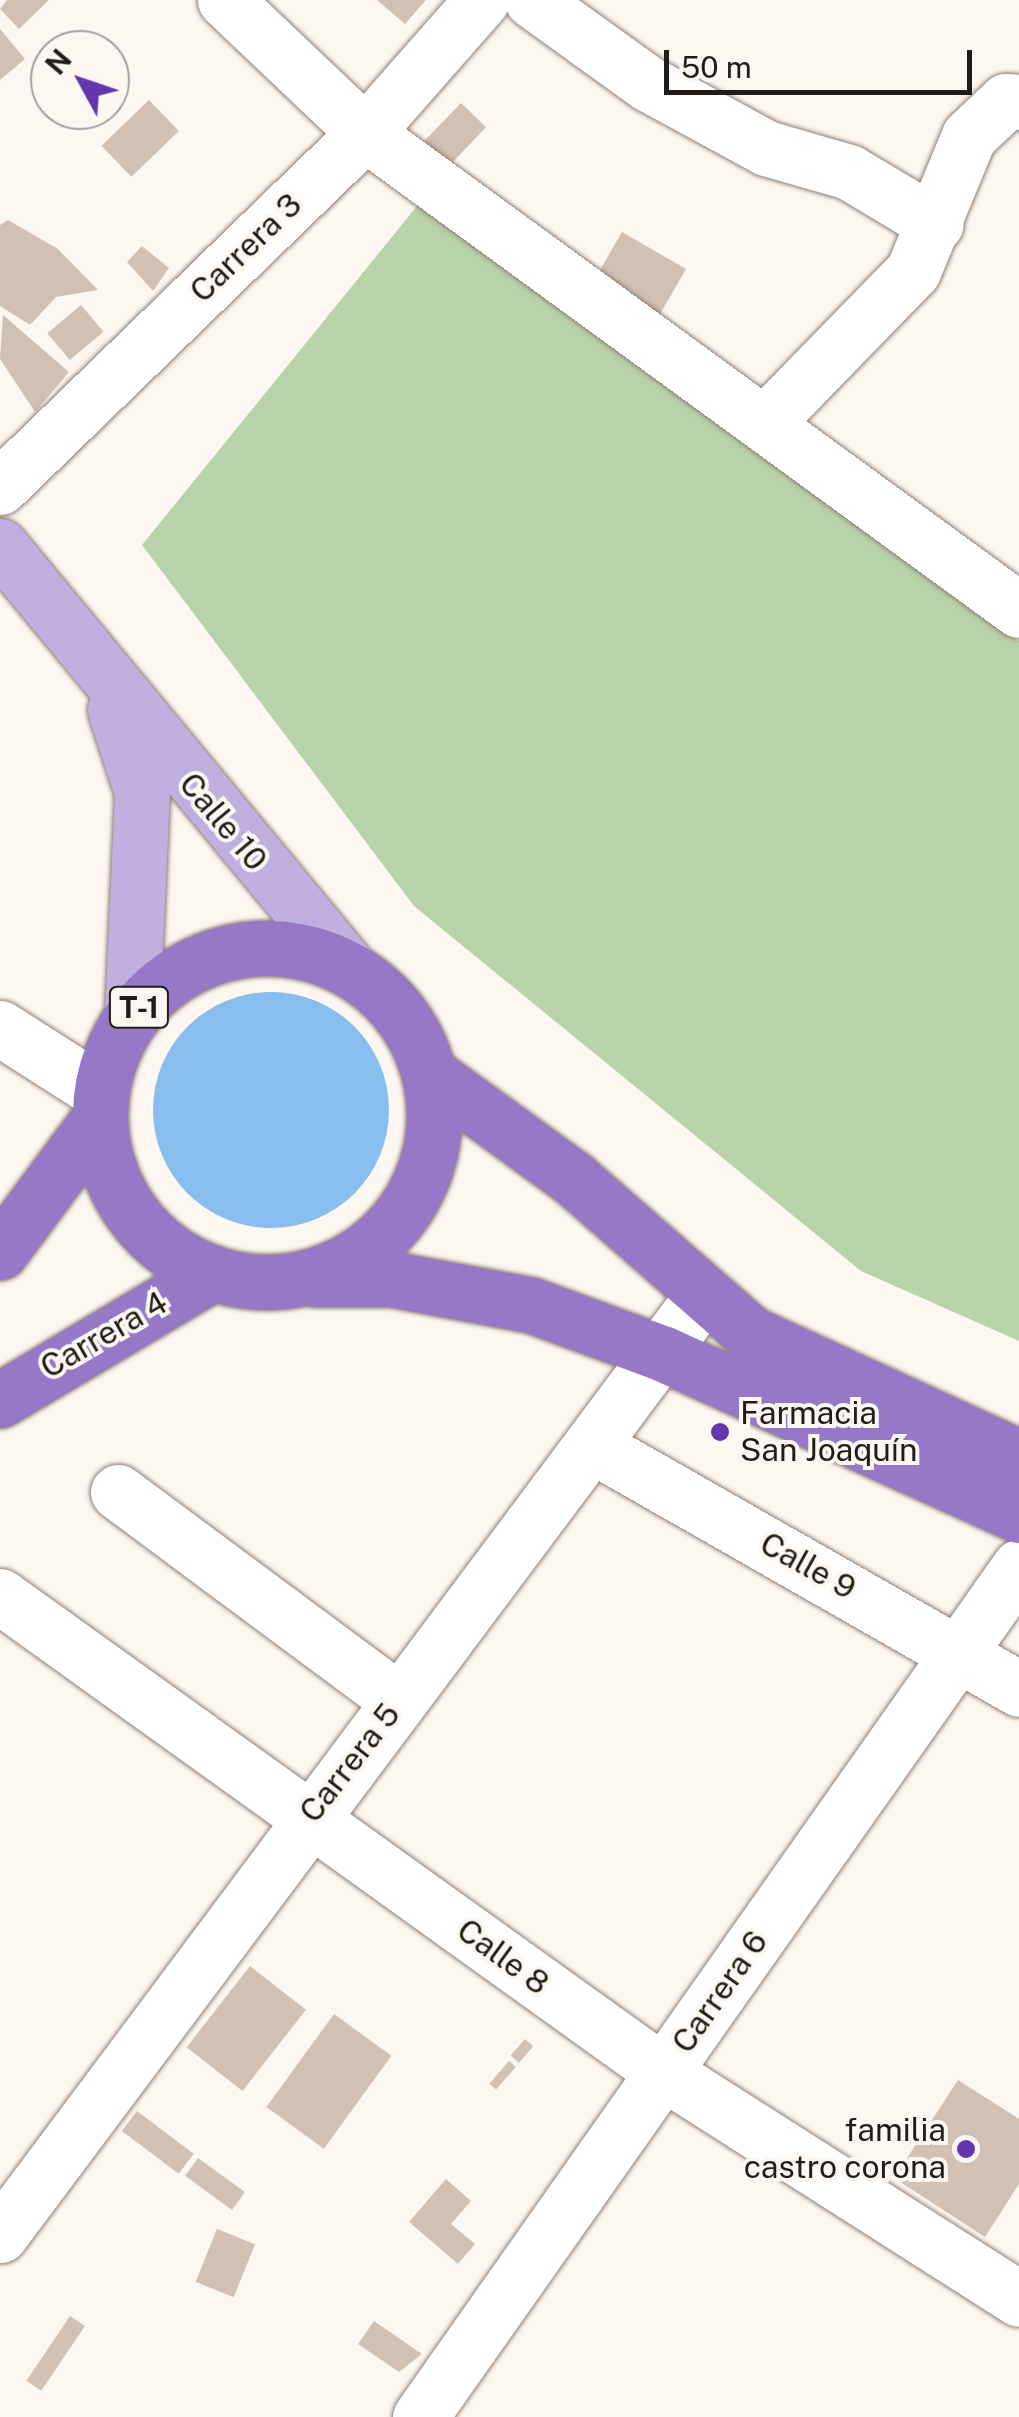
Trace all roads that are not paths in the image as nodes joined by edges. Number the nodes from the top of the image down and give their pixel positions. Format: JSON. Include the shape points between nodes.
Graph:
{"nodes":[{"id":1,"x":225,"y":0,"type":"edge"},
{"id":2,"x":482,"y":0,"type":"edge"},
{"id":3,"x":532,"y":0,"type":"edge"},
{"id":4,"x":1019,"y":102,"type":"edge"},
{"id":5,"x":365,"y":133,"type":"junction"},
{"id":6,"x":936,"y":224,"type":"junction"},
{"id":7,"x":769,"y":420,"type":"junction"},
{"id":8,"x":0,"y":487,"type":"edge"},
{"id":9,"x":0,"y":546,"type":"edge"},
{"id":10,"x":1019,"y":610,"type":"edge"},
{"id":11,"x":100,"y":675,"type":"junction"},
{"id":12,"x":348,"y":966,"type":"junction"},
{"id":13,"x":132,"y":1014,"type":"junction"},
{"id":14,"x":0,"y":1028,"type":"edge"},
{"id":15,"x":431,"y":1075,"type":"junction"},
{"id":16,"x":99,"y":1106,"type":"junction"},
{"id":17,"x":0,"y":1252,"type":"edge"},
{"id":18,"x":211,"y":1274,"type":"junction"},
{"id":19,"x":307,"y":1279,"type":"junction"},
{"id":20,"x":704,"y":1294,"type":"junction"},
{"id":21,"x":664,"y":1354,"type":"junction"},
{"id":22,"x":0,"y":1400,"type":"edge"},
{"id":23,"x":595,"y":1447,"type":"junction"},
{"id":24,"x":1019,"y":1458,"type":"edge"},
{"id":25,"x":118,"y":1492,"type":"dead end"},
{"id":26,"x":1019,"y":1515,"type":"edge"},
{"id":27,"x":1019,"y":1567,"type":"edge"},
{"id":28,"x":0,"y":1596,"type":"edge"},
{"id":29,"x":962,"y":1652,"type":"junction"},
{"id":30,"x":1019,"y":1689,"type":"edge"},
{"id":31,"x":398,"y":1700,"type":"junction"},
{"id":32,"x":308,"y":1816,"type":"junction"},
{"id":33,"x":662,"y":2072,"type":"junction"},
{"id":34,"x":0,"y":2235,"type":"edge"},
{"id":35,"x":1019,"y":2299,"type":"edge"},
{"id":36,"x":420,"y":2417,"type":"edge"}],
"edges":[{"from":1,"to":5,"type":"street"},
{"from":2,"to":5,"type":"street","name":"Carrera 3"},
{"from":3,"to":6,"type":"street","via":[[647,83],[766,148],[849,172]]},
{"from":4,"to":6,"type":"street","via":[[1006,101],[969,136]]},
{"from":5,"to":7,"type":"street"},
{"from":5,"to":8,"type":"street","name":"Carrera 3"},
{"from":6,"to":7,"type":"street","via":[[913,271]]},
{"from":7,"to":10,"type":"street"},
{"from":9,"to":11,"type":"main road","name":"Calle 10"},
{"from":11,"to":12,"type":"main road","name":"Calle 10"},
{"from":11,"to":13,"type":"main road","name":"Calle 10","via":[[142,792]]},
{"from":12,"to":13,"type":"highway","number":"T-1","via":[[303,950],[255,947],[166,981]]},
{"from":12,"to":15,"type":"highway","number":"T-1","via":[[404,1019]]},
{"from":13,"to":16,"type":"highway","number":"T-1"},
{"from":14,"to":16,"type":"street"},
{"from":15,"to":19,"type":"highway","number":"T-1","via":[[434,1128],[423,1179],[395,1224],[355,1258]]},
{"from":15,"to":20,"type":"highway","number":"T-1","via":[[574,1179]]},
{"from":16,"to":17,"type":"highway","number":"T-1"},
{"from":16,"to":18,"type":"highway","number":"T-1","via":[[107,1170],[131,1215],[166,1250]]},
{"from":18,"to":19,"type":"highway","number":"T-1"},
{"from":18,"to":22,"type":"highway","name":"Carrera 4"},
{"from":19,"to":21,"type":"highway","number":"T-1","via":[[473,1290]]},
{"from":20,"to":21,"type":"street","name":"Carrera 5"},
{"from":20,"to":24,"type":"highway","number":"T-1","via":[[796,1358]]},
{"from":21,"to":23,"type":"street","name":"Carrera 5"},
{"from":21,"to":26,"type":"highway","number":"T-1"},
{"from":23,"to":29,"type":"street","name":"Calle 9"},
{"from":23,"to":31,"type":"street","name":"Carrera 5"},
{"from":25,"to":31,"type":"street"},
{"from":27,"to":29,"type":"street","name":"Carrera 6"},
{"from":28,"to":32,"type":"street","name":"Calle 8"},
{"from":29,"to":30,"type":"street","name":"Calle 9"},
{"from":29,"to":33,"type":"street","name":"Carrera 6"},
{"from":31,"to":32,"type":"street","name":"Carrera 5"},
{"from":32,"to":33,"type":"street","name":"Calle 8"},
{"from":32,"to":34,"type":"street","name":"Carrera 5"},
{"from":33,"to":35,"type":"street","name":"Calle 8"},
{"from":33,"to":36,"type":"street","name":"Carrera 6"}]}
